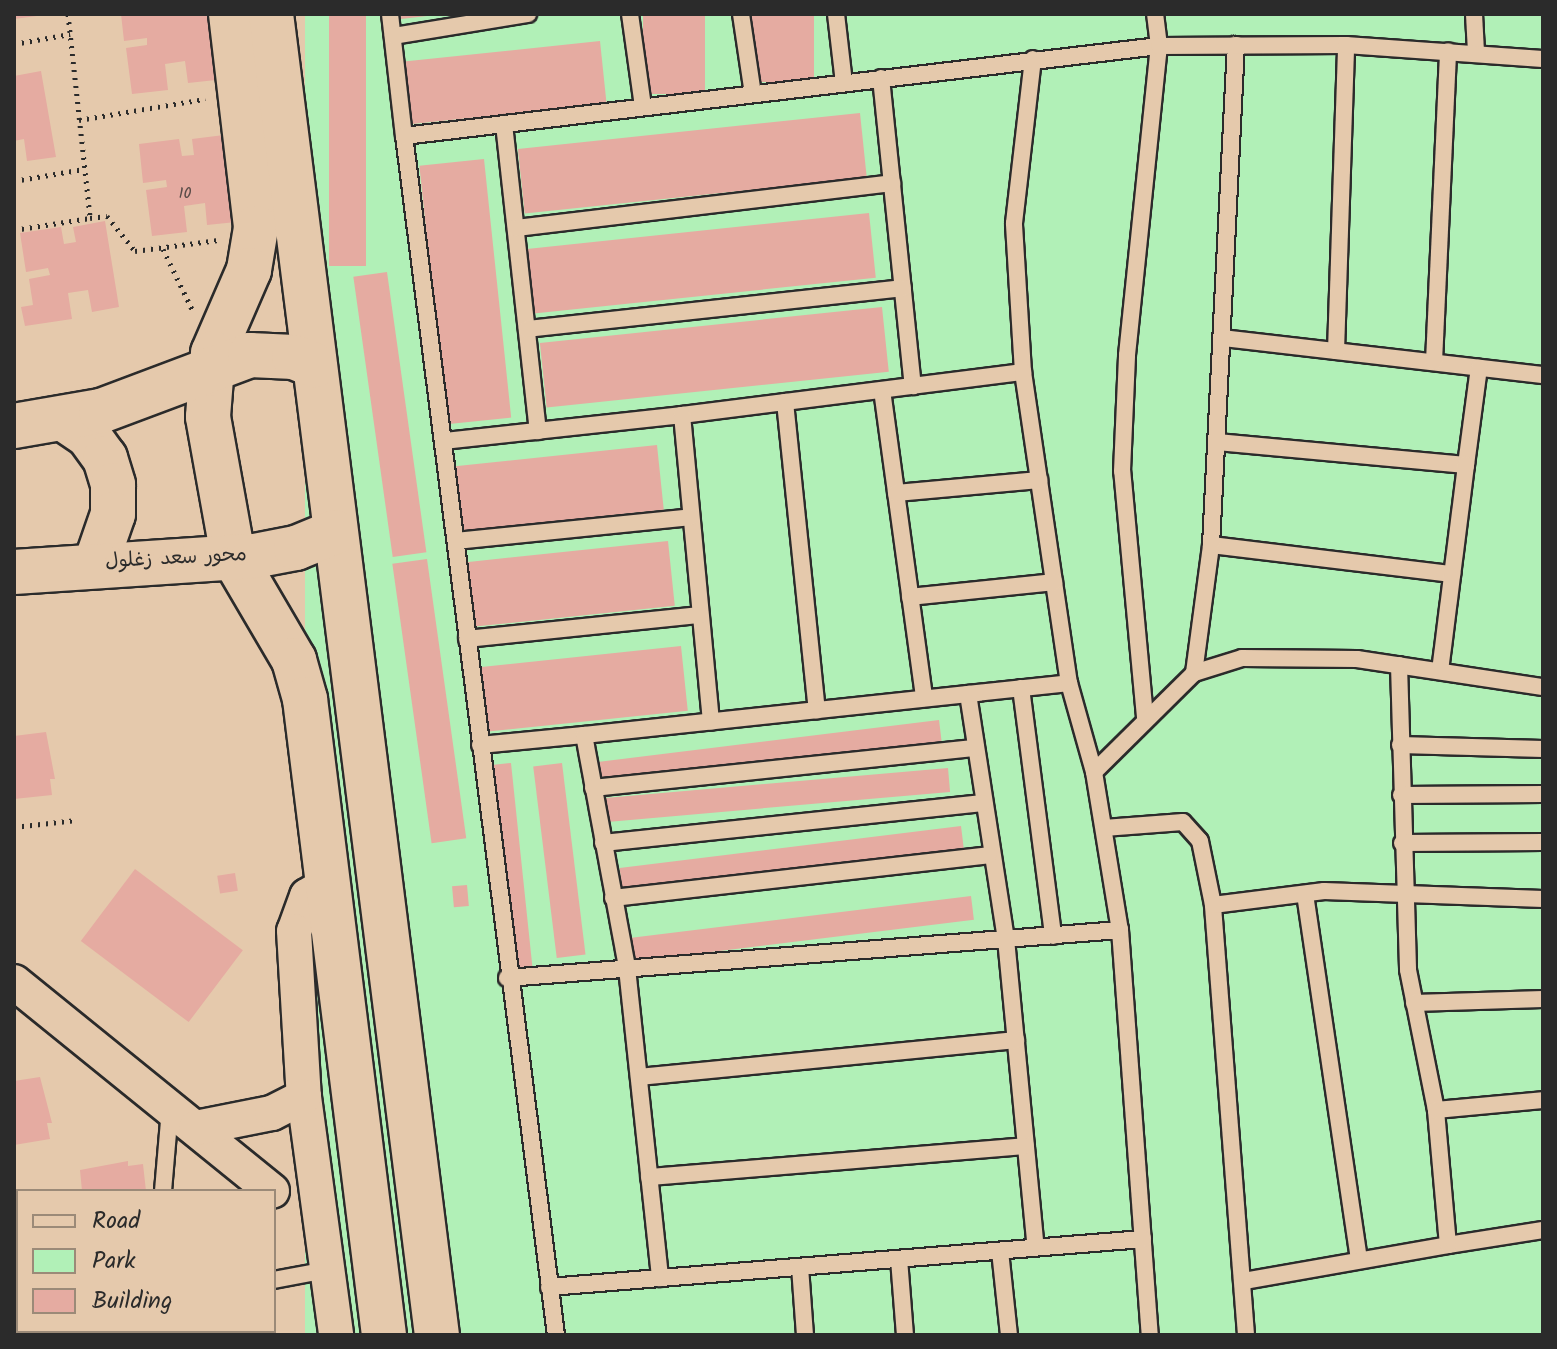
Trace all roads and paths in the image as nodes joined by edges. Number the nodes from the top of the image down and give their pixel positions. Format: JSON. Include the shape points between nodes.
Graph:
{"nodes":[{"id":1,"x":68,"y":14,"type":"edge"},
{"id":2,"x":231,"y":14,"type":"edge"},
{"id":3,"x":271,"y":14,"type":"edge"},
{"id":4,"x":390,"y":14,"type":"edge"},
{"id":5,"x":528,"y":14,"type":"edge"},
{"id":6,"x":630,"y":14,"type":"edge"},
{"id":7,"x":741,"y":14,"type":"edge"},
{"id":8,"x":836,"y":14,"type":"edge"},
{"id":9,"x":1155,"y":14,"type":"edge"},
{"id":10,"x":1474,"y":14,"type":"edge"},
{"id":11,"x":70,"y":34,"type":"junction"},
{"id":12,"x":393,"y":36,"type":"junction"},
{"id":13,"x":14,"y":44,"type":"edge"},
{"id":14,"x":1236,"y":45,"type":"junction"},
{"id":15,"x":1346,"y":45,"type":"junction"},
{"id":16,"x":1159,"y":46,"type":"junction"},
{"id":17,"x":1448,"y":51,"type":"junction"},
{"id":18,"x":1476,"y":53,"type":"junction"},
{"id":19,"x":1033,"y":59,"type":"junction"},
{"id":20,"x":1543,"y":59,"type":"edge"},
{"id":21,"x":881,"y":78,"type":"junction"},
{"id":22,"x":844,"y":83,"type":"junction"},
{"id":23,"x":240,"y":93,"type":"junction"},
{"id":24,"x":753,"y":94,"type":"junction"},
{"id":25,"x":643,"y":107,"type":"junction"},
{"id":26,"x":79,"y":120,"type":"junction"},
{"id":27,"x":504,"y":124,"type":"junction"},
{"id":28,"x":404,"y":136,"type":"junction"},
{"id":29,"x":84,"y":169,"type":"junction"},
{"id":30,"x":14,"y":181,"type":"edge"},
{"id":31,"x":892,"y":183,"type":"junction"},
{"id":32,"x":90,"y":218,"type":"junction"},
{"id":33,"x":516,"y":228,"type":"junction"},
{"id":34,"x":14,"y":230,"type":"edge"},
{"id":35,"x":255,"y":235,"type":"junction"},
{"id":36,"x":163,"y":249,"type":"junction"},
{"id":37,"x":903,"y":288,"type":"junction"},
{"id":38,"x":527,"y":329,"type":"junction"},
{"id":39,"x":1223,"y":338,"type":"junction"},
{"id":40,"x":1336,"y":351,"type":"junction"},
{"id":41,"x":211,"y":362,"type":"junction"},
{"id":42,"x":1434,"y":362,"type":"junction"},
{"id":43,"x":314,"y":365,"type":"junction"},
{"id":44,"x":1479,"y":368,"type":"junction"},
{"id":45,"x":1023,"y":372,"type":"junction"},
{"id":46,"x":1543,"y":375,"type":"edge"},
{"id":47,"x":913,"y":386,"type":"junction"},
{"id":48,"x":882,"y":390,"type":"junction"},
{"id":49,"x":785,"y":402,"type":"junction"},
{"id":50,"x":682,"y":415,"type":"junction"},
{"id":51,"x":64,"y":419,"type":"junction"},
{"id":52,"x":14,"y":426,"type":"edge"},
{"id":53,"x":538,"y":431,"type":"junction"},
{"id":54,"x":444,"y":441,"type":"junction"},
{"id":55,"x":1217,"y":442,"type":"junction"},
{"id":56,"x":1466,"y":465,"type":"junction"},
{"id":57,"x":1039,"y":480,"type":"junction"},
{"id":58,"x":896,"y":493,"type":"junction"},
{"id":59,"x":691,"y":517,"type":"junction"},
{"id":60,"x":335,"y":532,"type":"junction"},
{"id":61,"x":456,"y":541,"type":"junction"},
{"id":62,"x":1211,"y":545,"type":"junction"},
{"id":63,"x":233,"y":556,"type":"junction"},
{"id":64,"x":96,"y":563,"type":"junction"},
{"id":65,"x":14,"y":572,"type":"edge"},
{"id":66,"x":1452,"y":574,"type":"junction"},
{"id":67,"x":1054,"y":582,"type":"junction"},
{"id":68,"x":910,"y":597,"type":"junction"},
{"id":69,"x":700,"y":615,"type":"junction"},
{"id":70,"x":467,"y":639,"type":"junction"},
{"id":71,"x":1399,"y":665,"type":"junction"},
{"id":72,"x":1440,"y":671,"type":"junction"},
{"id":73,"x":1194,"y":673,"type":"junction"},
{"id":74,"x":1069,"y":683,"type":"junction"},
{"id":75,"x":1543,"y":687,"type":"edge"},
{"id":76,"x":1021,"y":688,"type":"junction"},
{"id":77,"x":968,"y":694,"type":"junction"},
{"id":78,"x":924,"y":698,"type":"junction"},
{"id":79,"x":817,"y":710,"type":"junction"},
{"id":80,"x":1145,"y":717,"type":"junction"},
{"id":81,"x":711,"y":722,"type":"junction"},
{"id":82,"x":584,"y":735,"type":"junction"},
{"id":83,"x":480,"y":745,"type":"junction"},
{"id":84,"x":1400,"y":745,"type":"junction"},
{"id":85,"x":976,"y":748,"type":"junction"},
{"id":86,"x":1543,"y":749,"type":"edge"},
{"id":87,"x":1094,"y":772,"type":"junction"},
{"id":88,"x":593,"y":788,"type":"junction"},
{"id":89,"x":1543,"y":794,"type":"edge"},
{"id":90,"x":1401,"y":795,"type":"junction"},
{"id":91,"x":983,"y":803,"type":"junction"},
{"id":92,"x":77,"y":820,"type":"dead end"},
{"id":93,"x":14,"y":827,"type":"edge"},
{"id":94,"x":1104,"y":828,"type":"junction"},
{"id":95,"x":1543,"y":842,"type":"edge"},
{"id":96,"x":603,"y":843,"type":"junction"},
{"id":97,"x":1402,"y":843,"type":"junction"},
{"id":98,"x":989,"y":855,"type":"junction"},
{"id":99,"x":327,"y":884,"type":"junction"},
{"id":100,"x":1402,"y":890,"type":"junction"},
{"id":101,"x":1305,"y":894,"type":"junction"},
{"id":102,"x":613,"y":898,"type":"junction"},
{"id":103,"x":1543,"y":899,"type":"edge"},
{"id":104,"x":1213,"y":905,"type":"junction"},
{"id":105,"x":1120,"y":930,"type":"junction"},
{"id":106,"x":1053,"y":936,"type":"junction"},
{"id":107,"x":1006,"y":939,"type":"junction"},
{"id":108,"x":627,"y":968,"type":"junction"},
{"id":109,"x":507,"y":978,"type":"junction"},
{"id":110,"x":14,"y":982,"type":"edge"},
{"id":111,"x":1543,"y":999,"type":"edge"},
{"id":112,"x":1414,"y":1003,"type":"junction"},
{"id":113,"x":1016,"y":1040,"type":"junction"},
{"id":114,"x":639,"y":1077,"type":"junction"},
{"id":115,"x":304,"y":1097,"type":"junction"},
{"id":116,"x":1543,"y":1100,"type":"edge"},
{"id":117,"x":1436,"y":1110,"type":"junction"},
{"id":118,"x":183,"y":1118,"type":"junction"},
{"id":119,"x":1026,"y":1146,"type":"junction"},
{"id":120,"x":649,"y":1177,"type":"junction"},
{"id":121,"x":164,"y":1189,"type":"edge"},
{"id":122,"x":269,"y":1189,"type":"edge"},
{"id":123,"x":276,"y":1194,"type":"edge"},
{"id":124,"x":1543,"y":1230,"type":"edge"},
{"id":125,"x":322,"y":1231,"type":"junction"},
{"id":126,"x":1143,"y":1239,"type":"junction"},
{"id":127,"x":1448,"y":1245,"type":"junction"},
{"id":128,"x":1036,"y":1248,"type":"junction"},
{"id":129,"x":1000,"y":1251,"type":"junction"},
{"id":130,"x":899,"y":1259,"type":"junction"},
{"id":131,"x":1359,"y":1260,"type":"junction"},
{"id":132,"x":800,"y":1267,"type":"junction"},
{"id":133,"x":327,"y":1270,"type":"junction"},
{"id":134,"x":660,"y":1278,"type":"junction"},
{"id":135,"x":276,"y":1280,"type":"edge"},
{"id":136,"x":1244,"y":1281,"type":"junction"},
{"id":137,"x":549,"y":1287,"type":"junction"},
{"id":138,"x":336,"y":1335,"type":"edge"},
{"id":139,"x":384,"y":1335,"type":"edge"},
{"id":140,"x":437,"y":1335,"type":"edge"},
{"id":141,"x":556,"y":1335,"type":"edge"},
{"id":142,"x":805,"y":1335,"type":"edge"},
{"id":143,"x":905,"y":1335,"type":"edge"},
{"id":144,"x":1009,"y":1335,"type":"edge"},
{"id":145,"x":1150,"y":1335,"type":"edge"},
{"id":146,"x":1246,"y":1335,"type":"edge"}],
"edges":[{"from":1,"to":11,"type":"path"},
{"from":2,"to":23,"type":"main road"},
{"from":3,"to":43,"type":"main road"},
{"from":4,"to":12,"type":"lane"},
{"from":5,"to":12,"type":"lane"},
{"from":6,"to":25,"type":"lane"},
{"from":7,"to":24,"type":"lane"},
{"from":8,"to":22,"type":"lane"},
{"from":9,"to":16,"type":"lane"},
{"from":10,"to":18,"type":"lane"},
{"from":11,"to":13,"type":"path"},
{"from":11,"to":26,"type":"path"},
{"from":12,"to":28,"type":"lane"},
{"from":14,"to":15,"type":"lane"},
{"from":14,"to":16,"type":"lane"},
{"from":14,"to":39,"type":"lane"},
{"from":15,"to":17,"type":"lane"},
{"from":15,"to":40,"type":"lane"},
{"from":16,"to":19,"type":"lane"},
{"from":16,"to":80,"type":"lane","via":[[1127,355],[1122,471]]},
{"from":17,"to":18,"type":"lane"},
{"from":17,"to":42,"type":"lane"},
{"from":18,"to":20,"type":"lane"},
{"from":19,"to":21,"type":"lane"},
{"from":19,"to":45,"type":"lane","via":[[1014,223]]},
{"from":21,"to":22,"type":"lane"},
{"from":21,"to":31,"type":"lane"},
{"from":22,"to":24,"type":"lane"},
{"from":23,"to":26,"type":"path"},
{"from":23,"to":35,"type":"main road"},
{"from":24,"to":25,"type":"lane"},
{"from":25,"to":27,"type":"lane"},
{"from":26,"to":29,"type":"path"},
{"from":27,"to":28,"type":"lane"},
{"from":27,"to":33,"type":"lane"},
{"from":28,"to":54,"type":"lane"},
{"from":29,"to":30,"type":"path"},
{"from":29,"to":32,"type":"path"},
{"from":31,"to":33,"type":"lane"},
{"from":31,"to":37,"type":"lane"},
{"from":32,"to":34,"type":"path"},
{"from":32,"to":36,"type":"path","via":[[107,216],[135,251]]},
{"from":33,"to":38,"type":"lane"},
{"from":35,"to":36,"type":"path"},
{"from":35,"to":41,"type":"main road","via":[[249,270]]},
{"from":36,"to":41,"type":"path"},
{"from":37,"to":38,"type":"lane"},
{"from":37,"to":47,"type":"lane"},
{"from":38,"to":53,"type":"lane"},
{"from":39,"to":40,"type":"lane"},
{"from":39,"to":55,"type":"lane"},
{"from":40,"to":42,"type":"lane"},
{"from":41,"to":43,"type":"main road","via":[[261,354]]},
{"from":41,"to":51,"type":"main road","via":[[138,399]]},
{"from":41,"to":63,"type":"main road","via":[[208,417]]},
{"from":42,"to":44,"type":"lane"},
{"from":43,"to":60,"type":"main road"},
{"from":44,"to":46,"type":"lane"},
{"from":44,"to":56,"type":"lane"},
{"from":45,"to":47,"type":"lane"},
{"from":45,"to":57,"type":"lane"},
{"from":47,"to":48,"type":"lane"},
{"from":48,"to":49,"type":"lane"},
{"from":48,"to":58,"type":"lane"},
{"from":49,"to":50,"type":"lane"},
{"from":49,"to":79,"type":"lane"},
{"from":50,"to":53,"type":"lane"},
{"from":50,"to":59,"type":"lane"},
{"from":51,"to":52,"type":"main road"},
{"from":51,"to":64,"type":"main road","via":[[88,435],[105,458],[113,485],[113,514]]},
{"from":53,"to":54,"type":"lane"},
{"from":54,"to":61,"type":"lane"},
{"from":55,"to":56,"type":"lane"},
{"from":55,"to":62,"type":"lane"},
{"from":56,"to":66,"type":"lane"},
{"from":57,"to":58,"type":"lane"},
{"from":57,"to":67,"type":"lane"},
{"from":58,"to":68,"type":"lane"},
{"from":59,"to":61,"type":"lane"},
{"from":59,"to":69,"type":"lane"},
{"from":60,"to":63,"type":"main road","name":"محور سعد زغلول","via":[[296,548]]},
{"from":60,"to":140,"type":"main road"},
{"from":61,"to":70,"type":"lane"},
{"from":62,"to":66,"type":"lane"},
{"from":62,"to":73,"type":"lane"},
{"from":63,"to":64,"type":"main road","name":"محور سعد زغلول"},
{"from":63,"to":99,"type":"main road","via":[[301,679]]},
{"from":64,"to":65,"type":"main road","name":"محور سعد زغلول"},
{"from":66,"to":72,"type":"lane"},
{"from":67,"to":68,"type":"lane"},
{"from":67,"to":74,"type":"lane"},
{"from":68,"to":78,"type":"lane"},
{"from":69,"to":70,"type":"lane"},
{"from":69,"to":81,"type":"lane"},
{"from":70,"to":83,"type":"lane"},
{"from":71,"to":72,"type":"lane"},
{"from":71,"to":73,"type":"lane","via":[[1357,659],[1242,658]]},
{"from":71,"to":84,"type":"lane"},
{"from":72,"to":75,"type":"lane"},
{"from":73,"to":80,"type":"lane"},
{"from":74,"to":76,"type":"lane"},
{"from":74,"to":87,"type":"lane"},
{"from":76,"to":77,"type":"lane"},
{"from":76,"to":106,"type":"lane"},
{"from":77,"to":78,"type":"lane"},
{"from":77,"to":85,"type":"lane"},
{"from":78,"to":79,"type":"lane"},
{"from":79,"to":81,"type":"lane"},
{"from":80,"to":87,"type":"lane"},
{"from":81,"to":82,"type":"lane"},
{"from":82,"to":83,"type":"lane"},
{"from":82,"to":88,"type":"lane"},
{"from":83,"to":109,"type":"lane"},
{"from":84,"to":86,"type":"lane"},
{"from":84,"to":90,"type":"lane"},
{"from":85,"to":88,"type":"lane"},
{"from":85,"to":91,"type":"lane"},
{"from":87,"to":94,"type":"lane"},
{"from":88,"to":96,"type":"lane"},
{"from":89,"to":90,"type":"lane"},
{"from":90,"to":97,"type":"lane"},
{"from":91,"to":96,"type":"lane"},
{"from":91,"to":98,"type":"lane"},
{"from":92,"to":93,"type":"path"},
{"from":94,"to":104,"type":"lane","via":[[1183,822],[1200,841]]},
{"from":94,"to":105,"type":"lane"},
{"from":95,"to":97,"type":"lane"},
{"from":96,"to":102,"type":"lane"},
{"from":97,"to":100,"type":"lane"},
{"from":98,"to":102,"type":"lane"},
{"from":98,"to":107,"type":"lane"},
{"from":99,"to":115,"type":"street","via":[[307,896],[294,931]]},
{"from":99,"to":139,"type":"main road"},
{"from":100,"to":101,"type":"lane"},
{"from":100,"to":103,"type":"lane"},
{"from":100,"to":112,"type":"lane"},
{"from":101,"to":104,"type":"lane"},
{"from":101,"to":131,"type":"lane"},
{"from":102,"to":108,"type":"lane"},
{"from":104,"to":136,"type":"lane"},
{"from":105,"to":106,"type":"lane"},
{"from":105,"to":126,"type":"lane"},
{"from":106,"to":107,"type":"lane"},
{"from":107,"to":108,"type":"lane"},
{"from":107,"to":113,"type":"lane"},
{"from":108,"to":109,"type":"lane"},
{"from":108,"to":114,"type":"lane"},
{"from":109,"to":137,"type":"lane"},
{"from":110,"to":118,"type":"street"},
{"from":111,"to":112,"type":"lane"},
{"from":112,"to":117,"type":"lane"},
{"from":113,"to":114,"type":"lane"},
{"from":113,"to":119,"type":"lane"},
{"from":114,"to":120,"type":"lane"},
{"from":115,"to":118,"type":"street","via":[[272,1113]]},
{"from":115,"to":125,"type":"street"},
{"from":116,"to":117,"type":"lane"},
{"from":117,"to":127,"type":"lane"},
{"from":118,"to":121,"type":"lane"},
{"from":118,"to":122,"type":"street"},
{"from":119,"to":120,"type":"lane"},
{"from":119,"to":128,"type":"lane"},
{"from":120,"to":134,"type":"lane"},
{"from":123,"to":125,"type":"street"},
{"from":124,"to":127,"type":"lane"},
{"from":125,"to":133,"type":"street"},
{"from":126,"to":128,"type":"lane"},
{"from":126,"to":145,"type":"lane"},
{"from":127,"to":131,"type":"lane"},
{"from":128,"to":129,"type":"lane"},
{"from":129,"to":130,"type":"lane"},
{"from":129,"to":144,"type":"lane"},
{"from":130,"to":132,"type":"lane"},
{"from":130,"to":143,"type":"lane"},
{"from":131,"to":136,"type":"lane"},
{"from":132,"to":134,"type":"lane"},
{"from":132,"to":142,"type":"lane"},
{"from":133,"to":135,"type":"lane"},
{"from":133,"to":138,"type":"street"},
{"from":134,"to":137,"type":"lane"},
{"from":136,"to":146,"type":"lane"},
{"from":137,"to":141,"type":"lane"}]}
